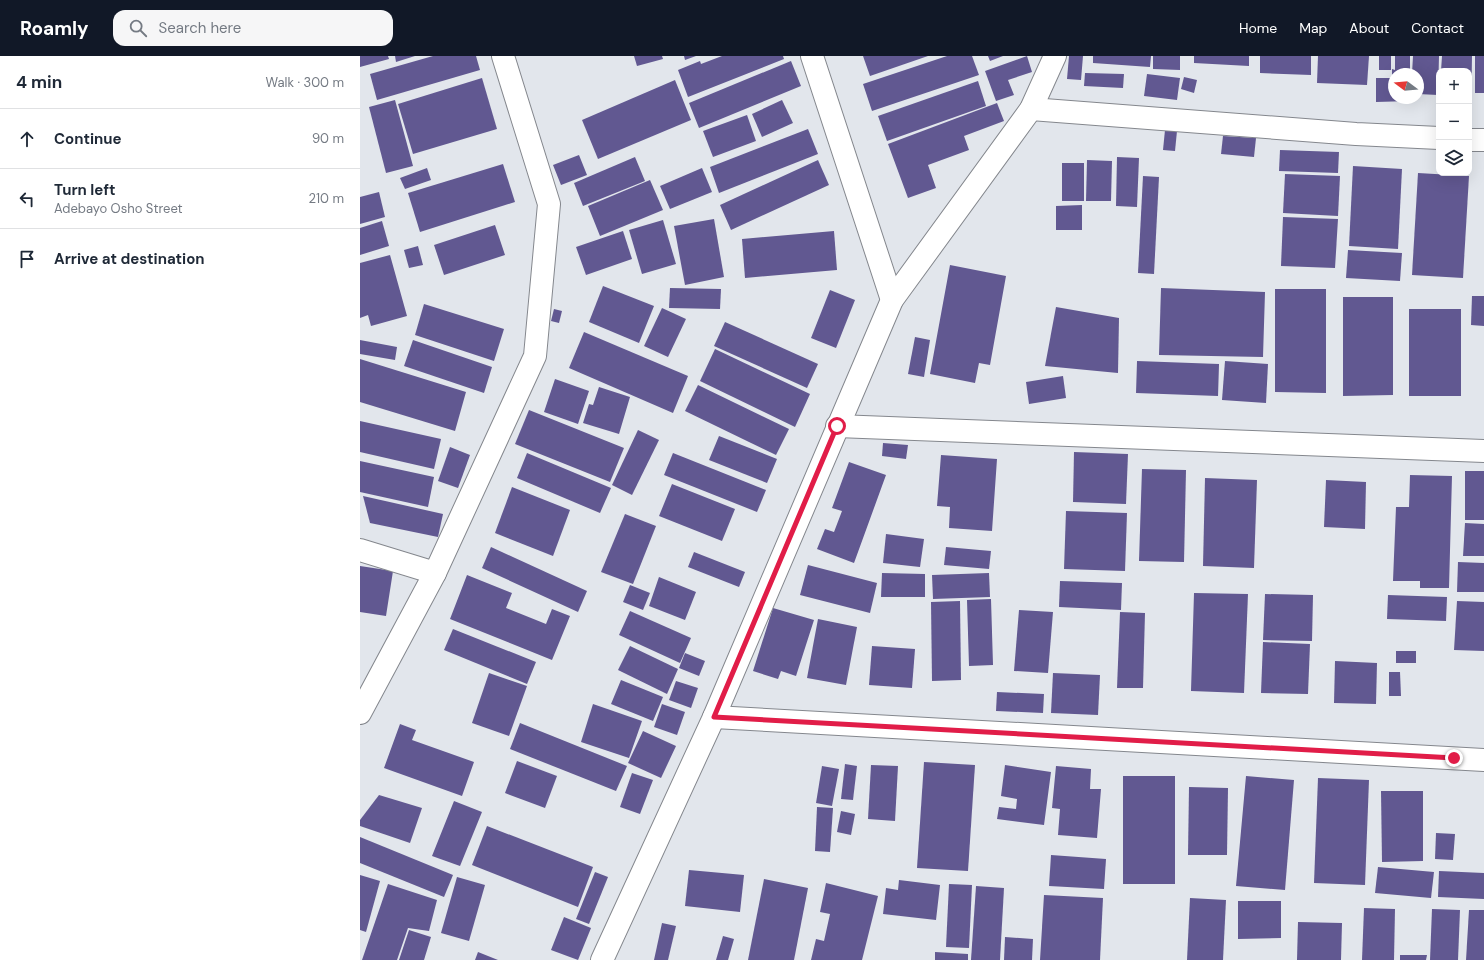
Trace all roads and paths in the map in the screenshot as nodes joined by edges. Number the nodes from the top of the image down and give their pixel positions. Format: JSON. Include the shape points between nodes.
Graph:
{"nodes":[{"id":1,"x":503,"y":56,"type":"edge"},
{"id":2,"x":812,"y":56,"type":"edge"},
{"id":3,"x":1055,"y":56,"type":"edge"},
{"id":4,"x":1031,"y":109,"type":"junction"},
{"id":5,"x":1436,"y":138,"type":"edge"},
{"id":6,"x":1472,"y":140,"type":"edge"},
{"id":7,"x":1484,"y":140,"type":"edge"},
{"id":8,"x":892,"y":300,"type":"junction"},
{"id":9,"x":837,"y":426,"type":"junction"},
{"id":10,"x":1484,"y":451,"type":"edge"},
{"id":11,"x":360,"y":550,"type":"edge"},
{"id":12,"x":434,"y":573,"type":"junction"},
{"id":13,"x":360,"y":714,"type":"edge"},
{"id":14,"x":714,"y":717,"type":"junction"},
{"id":15,"x":1484,"y":760,"type":"edge"},
{"id":16,"x":602,"y":960,"type":"edge"}],
"edges":[{"from":1,"to":12,"type":"street","via":[[550,204],[535,356]]},
{"from":2,"to":8,"type":"street"},
{"from":3,"to":4,"type":"street"},
{"from":4,"to":5,"type":"street"},
{"from":4,"to":8,"type":"street"},
{"from":6,"to":7,"type":"street"},
{"from":8,"to":9,"type":"street"},
{"from":9,"to":10,"type":"street"},
{"from":9,"to":14,"type":"street"},
{"from":11,"to":12,"type":"street"},
{"from":12,"to":13,"type":"street"},
{"from":14,"to":15,"type":"street"},
{"from":14,"to":16,"type":"street"}]}
